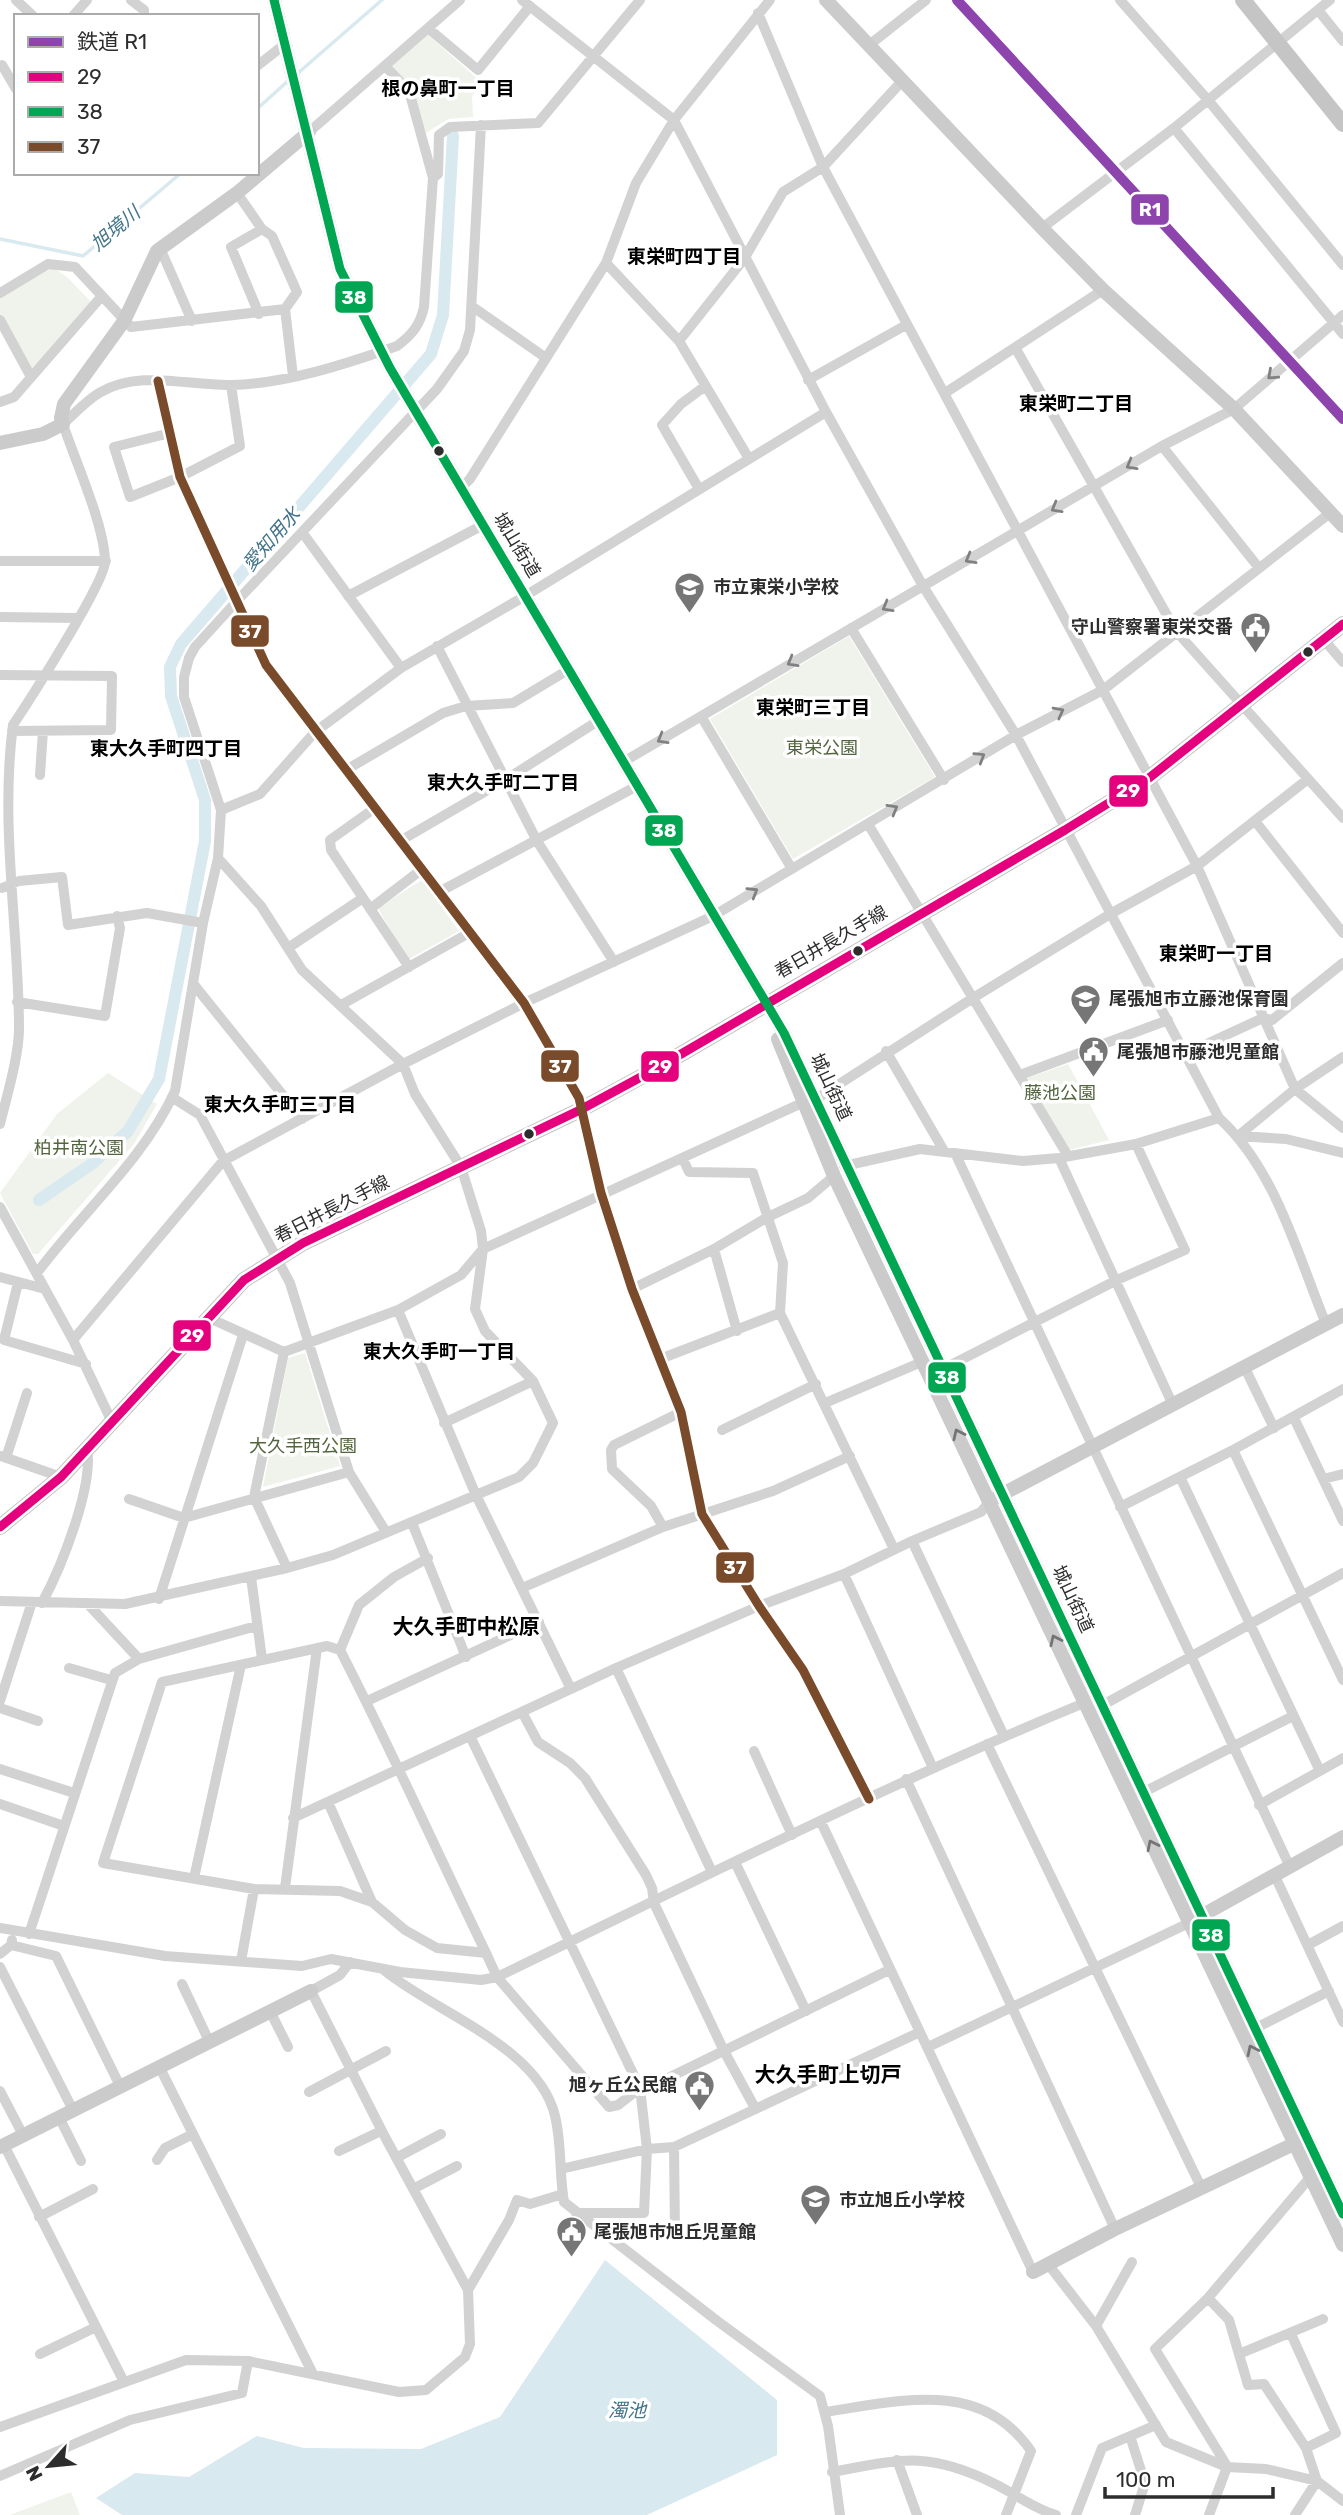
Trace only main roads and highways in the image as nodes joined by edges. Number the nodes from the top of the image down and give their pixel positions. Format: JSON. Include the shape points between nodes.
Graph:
{"nodes":[{"id":1,"x":1243,"y":0,"type":"edge"},
{"id":2,"x":1343,"y":124,"type":"edge"},
{"id":3,"x":1343,"y":624,"type":"edge"},
{"id":4,"x":0,"y":1527,"type":"edge"}],
"edges":[{"from":1,"to":2,"type":"main road"},
{"from":3,"to":4,"type":"main road","name":"春日井長久手線","via":[[1149,778],[1065,830],[652,1071],[278,1257],[244,1280],[61,1477]]}]}
